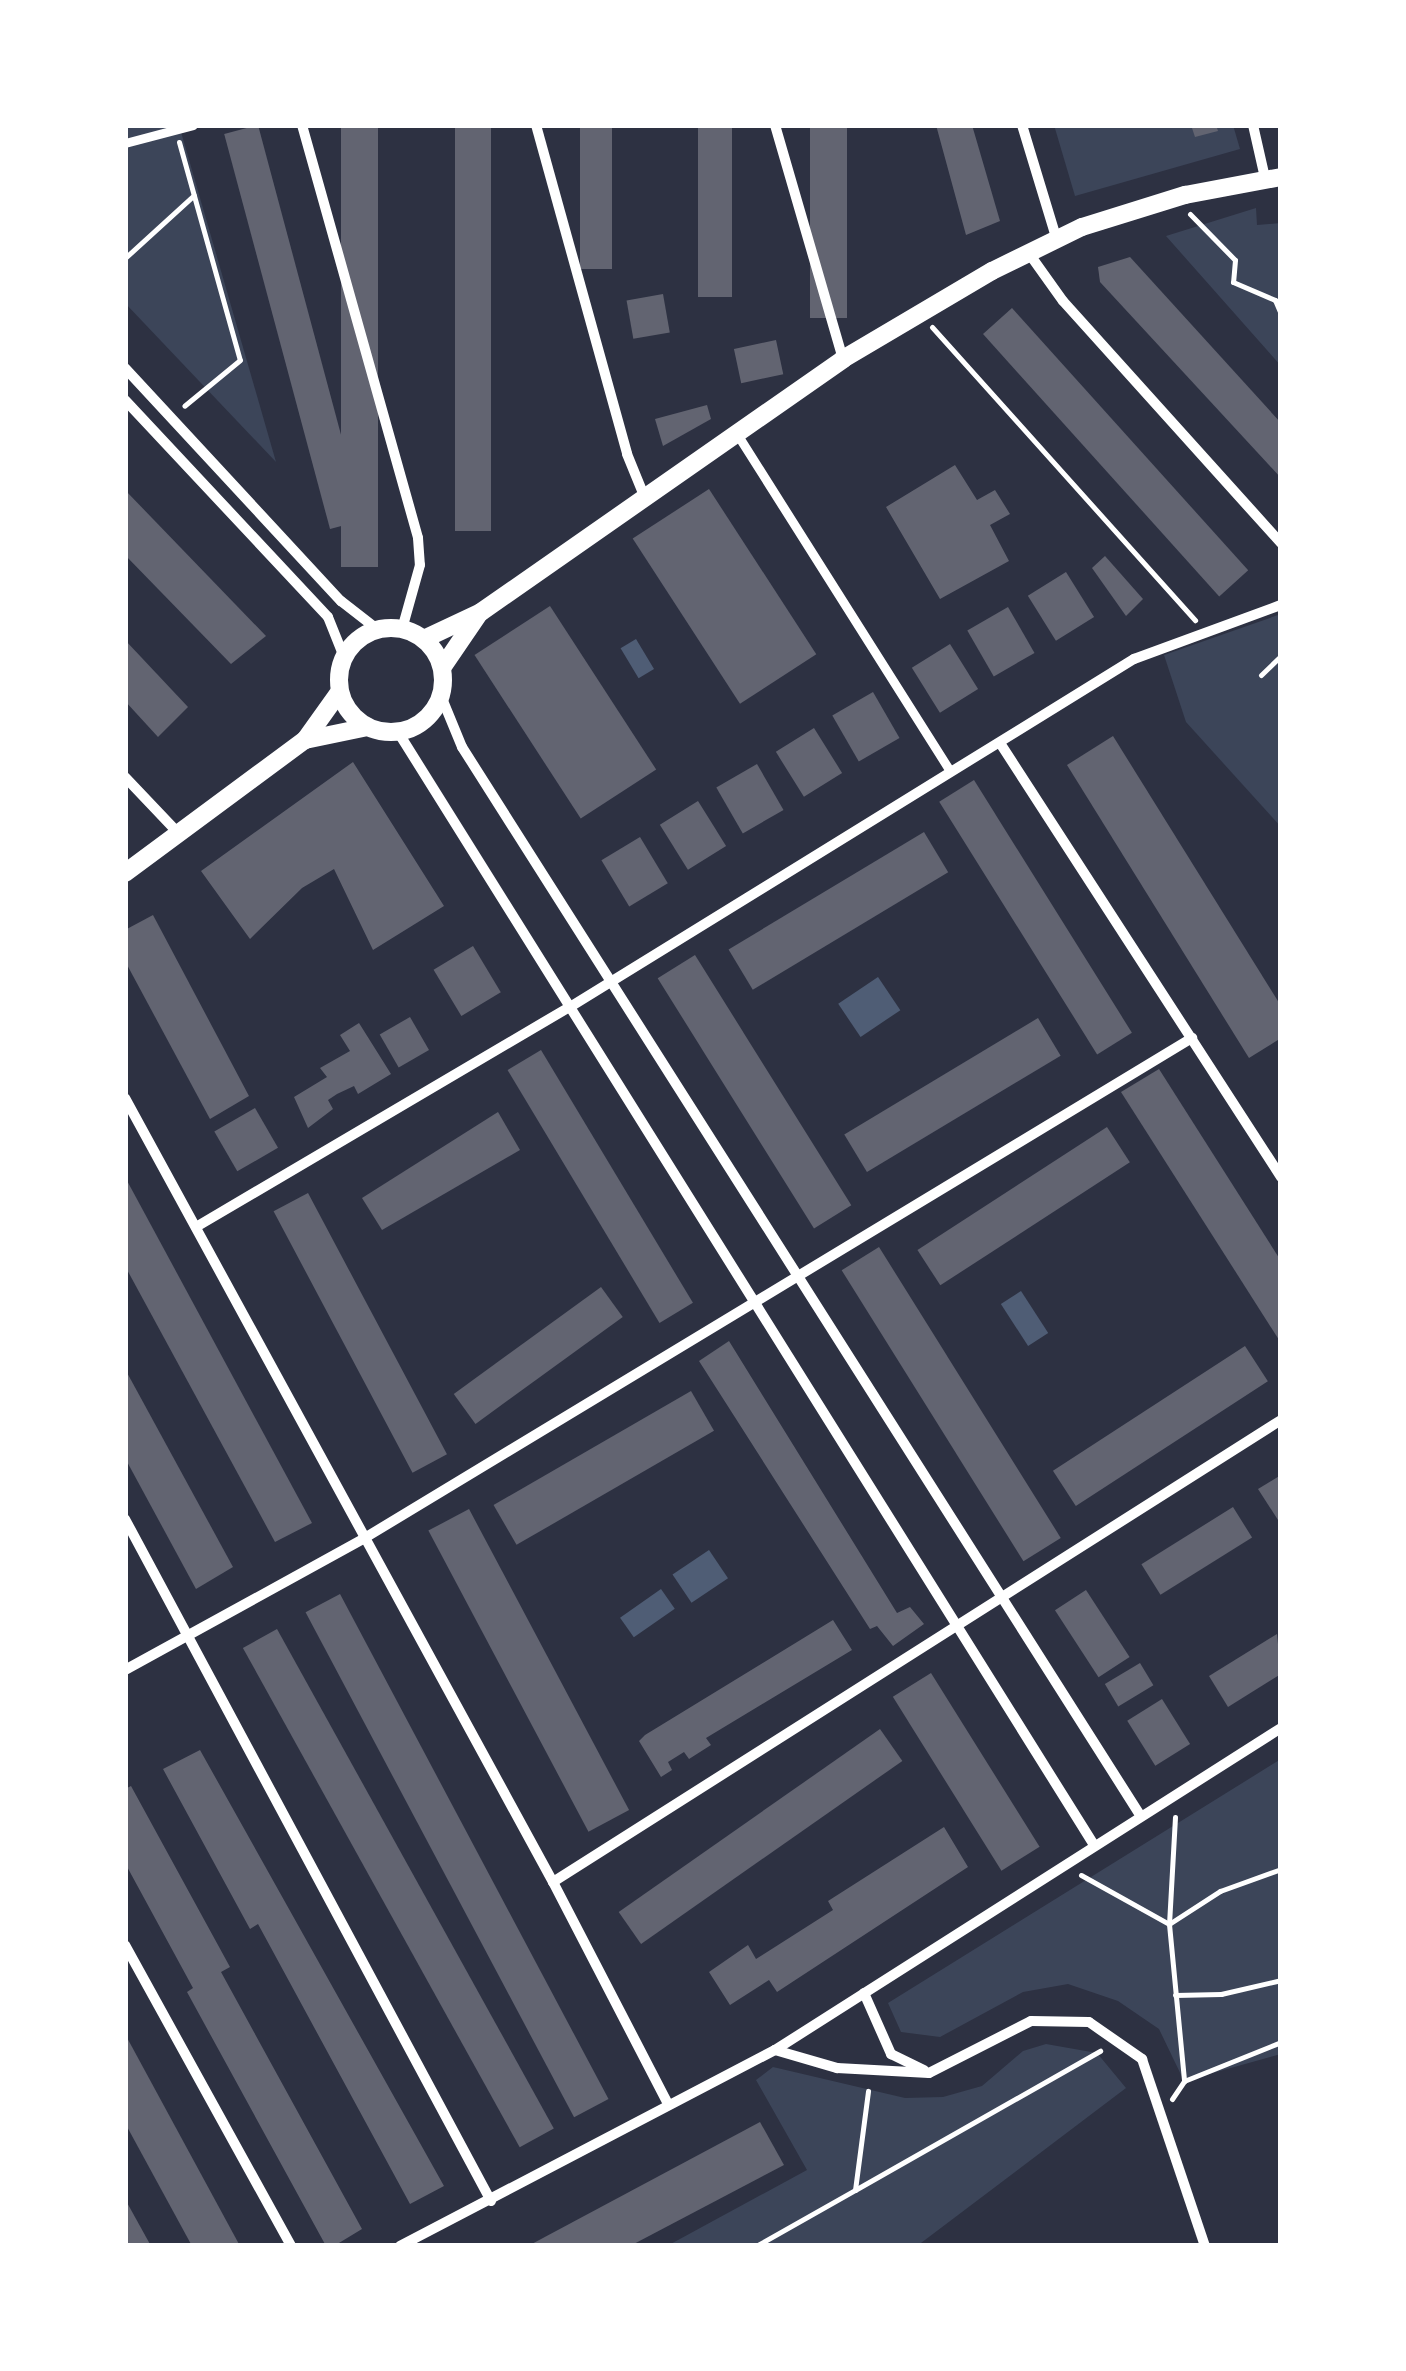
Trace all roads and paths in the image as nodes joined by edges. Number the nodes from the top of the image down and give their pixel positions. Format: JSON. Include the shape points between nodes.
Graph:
{"nodes":[{"id":1,"x":194,"y":125,"type":"edge"},
{"id":2,"x":302,"y":125,"type":"edge"},
{"id":3,"x":536,"y":125,"type":"edge"},
{"id":4,"x":774,"y":125,"type":"edge"},
{"id":5,"x":1022,"y":125,"type":"edge"},
{"id":6,"x":1253,"y":125,"type":"edge"},
{"id":7,"x":175,"y":130,"type":"junction"},
{"id":8,"x":125,"y":143,"type":"edge"},
{"id":9,"x":1273,"y":177,"type":"edge"},
{"id":10,"x":194,"y":195,"type":"junction"},
{"id":11,"x":1175,"y":198,"type":"junction"},
{"id":12,"x":1056,"y":237,"type":"junction"},
{"id":13,"x":1028,"y":252,"type":"junction"},
{"id":14,"x":125,"y":258,"type":"edge"},
{"id":15,"x":920,"y":314,"type":"junction"},
{"id":16,"x":1281,"y":314,"type":"edge"},
{"id":17,"x":844,"y":359,"type":"junction"},
{"id":18,"x":125,"y":368,"type":"edge"},
{"id":19,"x":125,"y":400,"type":"edge"},
{"id":20,"x":171,"y":418,"type":"junction"},
{"id":21,"x":736,"y":434,"type":"junction"},
{"id":22,"x":646,"y":500,"type":"junction"},
{"id":23,"x":1281,"y":543,"type":"edge"},
{"id":24,"x":1281,"y":605,"type":"edge"},
{"id":25,"x":480,"y":612,"type":"junction"},
{"id":26,"x":377,"y":629,"type":"junction"},
{"id":27,"x":402,"y":629,"type":"junction"},
{"id":28,"x":1206,"y":632,"type":"junction"},
{"id":29,"x":424,"y":639,"type":"junction"},
{"id":30,"x":1281,"y":656,"type":"edge"},
{"id":31,"x":344,"y":657,"type":"junction"},
{"id":32,"x":442,"y":668,"type":"junction"},
{"id":33,"x":1261,"y":675,"type":"dead end"},
{"id":34,"x":340,"y":691,"type":"junction"},
{"id":35,"x":441,"y":696,"type":"junction"},
{"id":36,"x":368,"y":727,"type":"junction"},
{"id":37,"x":398,"y":732,"type":"junction"},
{"id":38,"x":305,"y":740,"type":"junction"},
{"id":39,"x":1000,"y":743,"type":"junction"},
{"id":40,"x":950,"y":771,"type":"junction"},
{"id":41,"x":125,"y":777,"type":"edge"},
{"id":42,"x":179,"y":834,"type":"junction"},
{"id":43,"x":125,"y":873,"type":"edge"},
{"id":44,"x":610,"y":982,"type":"junction"},
{"id":45,"x":570,"y":1007,"type":"junction"},
{"id":46,"x":1192,"y":1038,"type":"junction"},
{"id":47,"x":125,"y":1098,"type":"edge"},
{"id":48,"x":1281,"y":1177,"type":"edge"},
{"id":49,"x":196,"y":1228,"type":"junction"},
{"id":50,"x":798,"y":1276,"type":"junction"},
{"id":51,"x":756,"y":1303,"type":"junction"},
{"id":52,"x":1281,"y":1420,"type":"edge"},
{"id":53,"x":125,"y":1519,"type":"edge"},
{"id":54,"x":363,"y":1538,"type":"junction"},
{"id":55,"x":1003,"y":1600,"type":"junction"},
{"id":56,"x":959,"y":1628,"type":"junction"},
{"id":57,"x":189,"y":1636,"type":"junction"},
{"id":58,"x":125,"y":1670,"type":"edge"},
{"id":59,"x":1281,"y":1728,"type":"edge"},
{"id":60,"x":1140,"y":1816,"type":"junction"},
{"id":61,"x":1179,"y":1823,"type":"dead end"},
{"id":62,"x":1094,"y":1845,"type":"junction"},
{"id":63,"x":1281,"y":1869,"type":"edge"},
{"id":64,"x":1085,"y":1881,"type":"dead end"},
{"id":65,"x":553,"y":1882,"type":"junction"},
{"id":66,"x":1168,"y":1924,"type":"junction"},
{"id":67,"x":125,"y":1944,"type":"edge"},
{"id":68,"x":1281,"y":1980,"type":"edge"},
{"id":69,"x":864,"y":1993,"type":"junction"},
{"id":70,"x":1175,"y":1995,"type":"junction"},
{"id":71,"x":1116,"y":2041,"type":"junction"},
{"id":72,"x":1281,"y":2042,"type":"edge"},
{"id":73,"x":775,"y":2050,"type":"junction"},
{"id":74,"x":929,"y":2072,"type":"junction"},
{"id":75,"x":868,"y":2091,"type":"dead end"},
{"id":76,"x":668,"y":2104,"type":"junction"},
{"id":77,"x":855,"y":2190,"type":"junction"},
{"id":78,"x":491,"y":2201,"type":"junction"},
{"id":79,"x":291,"y":2246,"type":"edge"},
{"id":80,"x":400,"y":2246,"type":"edge"},
{"id":81,"x":756,"y":2246,"type":"edge"},
{"id":82,"x":1205,"y":2246,"type":"edge"}],
"edges":[{"from":1,"to":7,"type":"street"},
{"from":2,"to":27,"type":"street","via":[[418,538],[420,566]]},
{"from":3,"to":22,"type":"street","via":[[626,454]]},
{"from":4,"to":17,"type":"street"},
{"from":5,"to":12,"type":"street"},
{"from":6,"to":9,"type":"street"},
{"from":7,"to":8,"type":"street"},
{"from":7,"to":10,"type":"path"},
{"from":9,"to":11,"type":"street"},
{"from":10,"to":14,"type":"path"},
{"from":10,"to":20,"type":"path","via":[[240,360]]},
{"from":11,"to":12,"type":"street"},
{"from":11,"to":16,"type":"path","via":[[1235,260],[1233,282],[1275,300]]},
{"from":12,"to":13,"type":"street"},
{"from":13,"to":15,"type":"street"},
{"from":13,"to":23,"type":"street","via":[[1063,301]]},
{"from":15,"to":17,"type":"street"},
{"from":15,"to":28,"type":"path"},
{"from":17,"to":21,"type":"street"},
{"from":18,"to":20,"type":"street"},
{"from":19,"to":31,"type":"street","via":[[328,617]]},
{"from":20,"to":26,"type":"street","via":[[341,601]]},
{"from":21,"to":22,"type":"street"},
{"from":21,"to":40,"type":"street"},
{"from":22,"to":25,"type":"street"},
{"from":24,"to":28,"type":"street"},
{"from":25,"to":29,"type":"street"},
{"from":25,"to":32,"type":"street"},
{"from":26,"to":27,"type":"street"},
{"from":26,"to":31,"type":"street"},
{"from":27,"to":29,"type":"street"},
{"from":28,"to":39,"type":"street","via":[[1134,659]]},
{"from":29,"to":32,"type":"street"},
{"from":30,"to":33,"type":"path"},
{"from":31,"to":34,"type":"street"},
{"from":32,"to":35,"type":"street"},
{"from":34,"to":36,"type":"street"},
{"from":34,"to":38,"type":"street"},
{"from":35,"to":37,"type":"street","via":[[425,720]]},
{"from":35,"to":44,"type":"street","via":[[462,748]]},
{"from":36,"to":37,"type":"street"},
{"from":36,"to":38,"type":"street"},
{"from":37,"to":45,"type":"street"},
{"from":38,"to":42,"type":"street"},
{"from":39,"to":40,"type":"street"},
{"from":39,"to":46,"type":"street"},
{"from":40,"to":44,"type":"street"},
{"from":41,"to":42,"type":"street"},
{"from":42,"to":43,"type":"street"},
{"from":44,"to":45,"type":"street"},
{"from":44,"to":50,"type":"street"},
{"from":45,"to":49,"type":"street"},
{"from":45,"to":51,"type":"street"},
{"from":46,"to":48,"type":"street"},
{"from":46,"to":50,"type":"street"},
{"from":47,"to":49,"type":"street"},
{"from":49,"to":54,"type":"street"},
{"from":50,"to":51,"type":"street"},
{"from":50,"to":55,"type":"street"},
{"from":51,"to":54,"type":"street"},
{"from":51,"to":56,"type":"street"},
{"from":52,"to":55,"type":"street"},
{"from":53,"to":57,"type":"street"},
{"from":54,"to":57,"type":"street"},
{"from":54,"to":65,"type":"street"},
{"from":55,"to":56,"type":"street"},
{"from":55,"to":60,"type":"street"},
{"from":56,"to":62,"type":"street"},
{"from":56,"to":65,"type":"street"},
{"from":57,"to":58,"type":"street"},
{"from":57,"to":78,"type":"street"},
{"from":59,"to":60,"type":"street"},
{"from":60,"to":62,"type":"street"},
{"from":61,"to":66,"type":"path"},
{"from":62,"to":69,"type":"street"},
{"from":63,"to":66,"type":"path","via":[[1220,1892]]},
{"from":64,"to":66,"type":"path"},
{"from":65,"to":76,"type":"street"},
{"from":66,"to":70,"type":"path"},
{"from":67,"to":79,"type":"street"},
{"from":68,"to":70,"type":"path","via":[[1221,1994]]},
{"from":69,"to":73,"type":"street"},
{"from":69,"to":74,"type":"street","via":[[891,2054]]},
{"from":70,"to":72,"type":"path","via":[[1184,2081]]},
{"from":71,"to":74,"type":"street","via":[[1089,2022],[1031,2021]]},
{"from":71,"to":77,"type":"path"},
{"from":71,"to":82,"type":"street","via":[[1142,2060]]},
{"from":73,"to":74,"type":"street","via":[[837,2068]]},
{"from":73,"to":76,"type":"street"},
{"from":75,"to":77,"type":"path"},
{"from":76,"to":78,"type":"street"},
{"from":77,"to":81,"type":"path"},
{"from":78,"to":80,"type":"street"}]}
